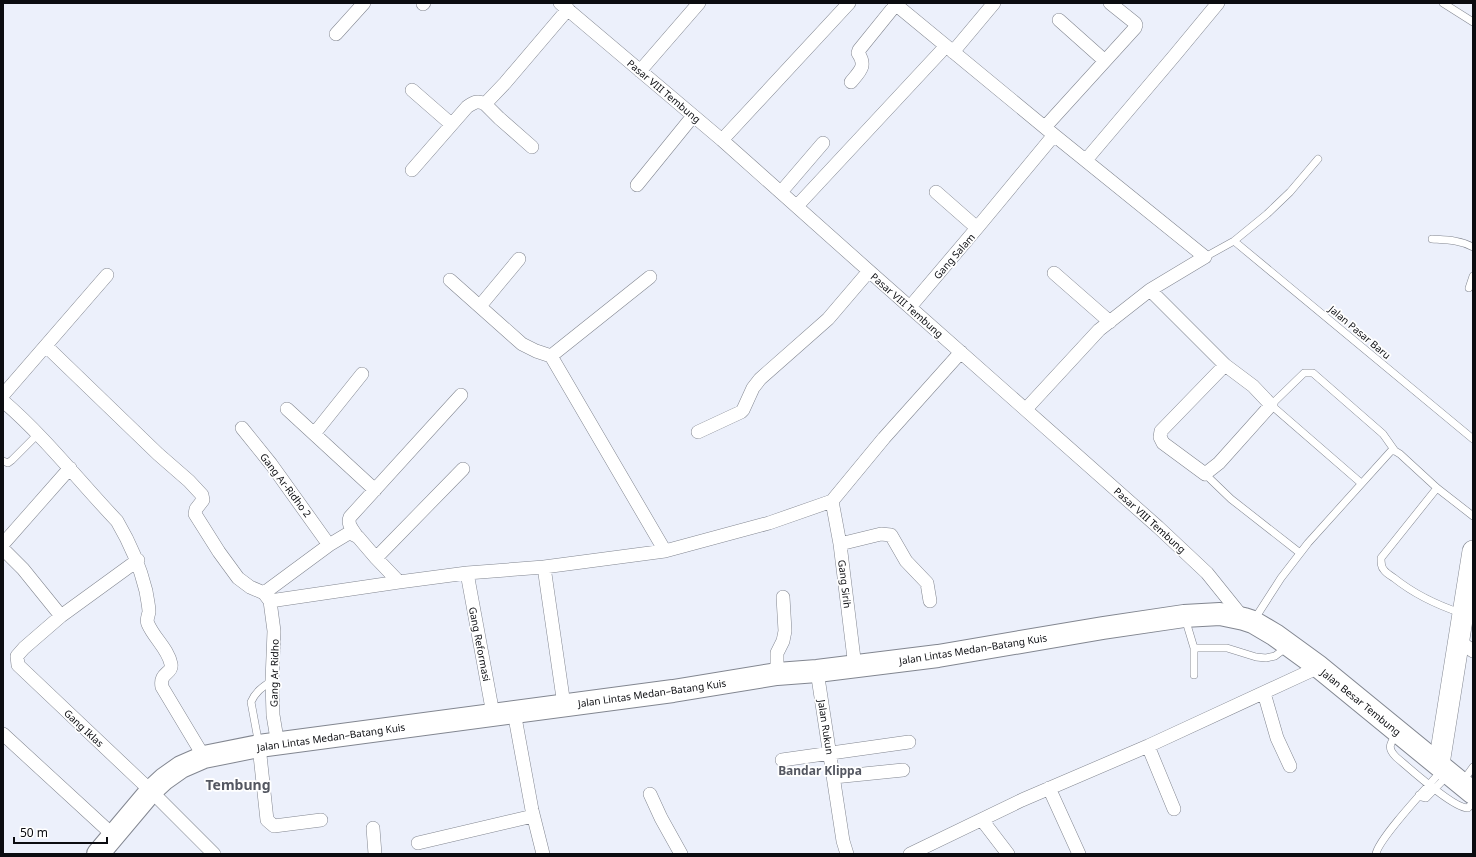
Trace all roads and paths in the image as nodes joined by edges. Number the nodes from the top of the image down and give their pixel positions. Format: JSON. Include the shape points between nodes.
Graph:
{"nodes":[{"id":1,"x":364,"y":3,"type":"edge"},
{"id":2,"x":699,"y":3,"type":"edge"},
{"id":3,"x":849,"y":3,"type":"edge"},
{"id":4,"x":896,"y":3,"type":"edge"},
{"id":5,"x":994,"y":3,"type":"edge"},
{"id":6,"x":1110,"y":3,"type":"edge"},
{"id":7,"x":1218,"y":3,"type":"edge"},
{"id":8,"x":1443,"y":3,"type":"edge"},
{"id":9,"x":564,"y":6,"type":"edge"},
{"id":10,"x":1059,"y":20,"type":"dead end"},
{"id":11,"x":1473,"y":22,"type":"edge"},
{"id":12,"x":336,"y":34,"type":"dead end"},
{"id":13,"x":950,"y":49,"type":"junction"},
{"id":14,"x":1104,"y":61,"type":"junction"},
{"id":15,"x":640,"y":71,"type":"junction"},
{"id":16,"x":851,"y":82,"type":"dead end"},
{"id":17,"x":412,"y":90,"type":"dead end"},
{"id":18,"x":485,"y":104,"type":"junction"},
{"id":19,"x":693,"y":116,"type":"junction"},
{"id":20,"x":451,"y":124,"type":"junction"},
{"id":21,"x":1050,"y":131,"type":"junction"},
{"id":22,"x":722,"y":140,"type":"junction"},
{"id":23,"x":823,"y":143,"type":"dead end"},
{"id":24,"x":532,"y":147,"type":"dead end"},
{"id":25,"x":1318,"y":159,"type":"dead end"},
{"id":26,"x":1086,"y":160,"type":"junction"},
{"id":27,"x":412,"y":170,"type":"dead end"},
{"id":28,"x":637,"y":185,"type":"dead end"},
{"id":29,"x":781,"y":192,"type":"junction"},
{"id":30,"x":936,"y":192,"type":"dead end"},
{"id":31,"x":797,"y":206,"type":"junction"},
{"id":32,"x":977,"y":228,"type":"junction"},
{"id":33,"x":1432,"y":239,"type":"dead end"},
{"id":34,"x":1234,"y":241,"type":"junction"},
{"id":35,"x":1473,"y":247,"type":"edge"},
{"id":36,"x":1205,"y":256,"type":"junction"},
{"id":37,"x":519,"y":259,"type":"dead end"},
{"id":38,"x":869,"y":271,"type":"junction"},
{"id":39,"x":1054,"y":273,"type":"dead end"},
{"id":40,"x":108,"y":275,"type":"dead end"},
{"id":41,"x":1473,"y":276,"type":"edge"},
{"id":42,"x":650,"y":277,"type":"dead end"},
{"id":43,"x":450,"y":280,"type":"dead end"},
{"id":44,"x":1469,"y":288,"type":"dead end"},
{"id":45,"x":1150,"y":290,"type":"junction"},
{"id":46,"x":480,"y":306,"type":"junction"},
{"id":47,"x":910,"y":307,"type":"junction"},
{"id":48,"x":1110,"y":322,"type":"junction"},
{"id":49,"x":46,"y":346,"type":"junction"},
{"id":50,"x":961,"y":352,"type":"junction"},
{"id":51,"x":551,"y":356,"type":"junction"},
{"id":52,"x":1225,"y":365,"type":"junction"},
{"id":53,"x":362,"y":374,"type":"dead end"},
{"id":54,"x":3,"y":395,"type":"edge"},
{"id":55,"x":461,"y":395,"type":"dead end"},
{"id":56,"x":3,"y":401,"type":"edge"},
{"id":57,"x":1271,"y":405,"type":"junction"},
{"id":58,"x":287,"y":409,"type":"dead end"},
{"id":59,"x":1026,"y":409,"type":"junction"},
{"id":60,"x":242,"y":428,"type":"dead end"},
{"id":61,"x":698,"y":432,"type":"dead end"},
{"id":62,"x":38,"y":434,"type":"junction"},
{"id":63,"x":314,"y":434,"type":"junction"},
{"id":64,"x":1473,"y":440,"type":"edge"},
{"id":65,"x":1395,"y":451,"type":"junction"},
{"id":66,"x":3,"y":462,"type":"edge"},
{"id":67,"x":70,"y":468,"type":"junction"},
{"id":68,"x":463,"y":468,"type":"dead end"},
{"id":69,"x":1205,"y":474,"type":"junction"},
{"id":70,"x":1361,"y":484,"type":"junction"},
{"id":71,"x":1437,"y":488,"type":"junction"},
{"id":72,"x":375,"y":490,"type":"junction"},
{"id":73,"x":832,"y":501,"type":"junction"},
{"id":74,"x":1473,"y":516,"type":"edge"},
{"id":75,"x":356,"y":535,"type":"junction"},
{"id":76,"x":3,"y":544,"type":"edge"},
{"id":77,"x":840,"y":544,"type":"junction"},
{"id":78,"x":329,"y":545,"type":"junction"},
{"id":79,"x":3,"y":549,"type":"edge"},
{"id":80,"x":665,"y":551,"type":"junction"},
{"id":81,"x":1473,"y":551,"type":"edge"},
{"id":82,"x":1300,"y":553,"type":"junction"},
{"id":83,"x":376,"y":558,"type":"junction"},
{"id":84,"x":138,"y":560,"type":"junction"},
{"id":85,"x":544,"y":567,"type":"junction"},
{"id":86,"x":467,"y":573,"type":"junction"},
{"id":87,"x":399,"y":582,"type":"junction"},
{"id":88,"x":1470,"y":589,"type":"edge"},
{"id":89,"x":783,"y":596,"type":"dead end"},
{"id":90,"x":267,"y":597,"type":"junction"},
{"id":91,"x":930,"y":601,"type":"dead end"},
{"id":92,"x":1464,"y":613,"type":"junction"},
{"id":93,"x":61,"y":616,"type":"junction"},
{"id":94,"x":1184,"y":616,"type":"junction"},
{"id":95,"x":1249,"y":620,"type":"junction"},
{"id":96,"x":1289,"y":646,"type":"junction"},
{"id":97,"x":1466,"y":646,"type":"edge"},
{"id":98,"x":1194,"y":648,"type":"junction"},
{"id":99,"x":855,"y":667,"type":"junction"},
{"id":100,"x":1319,"y":667,"type":"junction"},
{"id":101,"x":817,"y":671,"type":"junction"},
{"id":102,"x":777,"y":674,"type":"junction"},
{"id":103,"x":1194,"y":675,"type":"dead end"},
{"id":104,"x":272,"y":681,"type":"junction"},
{"id":105,"x":1264,"y":693,"type":"junction"},
{"id":106,"x":564,"y":705,"type":"junction"},
{"id":107,"x":503,"y":713,"type":"junction"},
{"id":108,"x":3,"y":734,"type":"edge"},
{"id":109,"x":909,"y":742,"type":"dead end"},
{"id":110,"x":268,"y":745,"type":"junction"},
{"id":111,"x":1148,"y":746,"type":"junction"},
{"id":112,"x":831,"y":754,"type":"junction"},
{"id":113,"x":204,"y":757,"type":"junction"},
{"id":114,"x":782,"y":760,"type":"dead end"},
{"id":115,"x":1290,"y":766,"type":"dead end"},
{"id":116,"x":903,"y":770,"type":"dead end"},
{"id":117,"x":834,"y":777,"type":"junction"},
{"id":118,"x":1450,"y":778,"type":"edge"},
{"id":119,"x":1049,"y":788,"type":"junction"},
{"id":120,"x":151,"y":791,"type":"junction"},
{"id":121,"x":650,"y":794,"type":"dead end"},
{"id":122,"x":1473,"y":802,"type":"edge"},
{"id":123,"x":1174,"y":809,"type":"dead end"},
{"id":124,"x":533,"y":816,"type":"junction"},
{"id":125,"x":320,"y":820,"type":"dead end"},
{"id":126,"x":982,"y":820,"type":"junction"},
{"id":127,"x":373,"y":828,"type":"dead end"},
{"id":128,"x":114,"y":836,"type":"junction"},
{"id":129,"x":418,"y":843,"type":"dead end"},
{"id":130,"x":914,"y":853,"type":"edge"},
{"id":131,"x":98,"y":854,"type":"edge"},
{"id":132,"x":214,"y":854,"type":"edge"},
{"id":133,"x":375,"y":854,"type":"edge"},
{"id":134,"x":544,"y":854,"type":"edge"},
{"id":135,"x":681,"y":854,"type":"edge"},
{"id":136,"x":847,"y":854,"type":"edge"},
{"id":137,"x":1008,"y":854,"type":"edge"},
{"id":138,"x":1079,"y":854,"type":"edge"},
{"id":139,"x":1376,"y":854,"type":"edge"}],
"edges":[{"from":1,"to":12,"type":"street"},
{"from":2,"to":15,"type":"street"},
{"from":3,"to":22,"type":"street"},
{"from":4,"to":13,"type":"street"},
{"from":4,"to":16,"type":"street","via":[[859,50],[863,65]]},
{"from":5,"to":13,"type":"street"},
{"from":6,"to":14,"type":"street","via":[[1136,25]]},
{"from":7,"to":26,"type":"street"},
{"from":8,"to":11,"type":"lane"},
{"from":9,"to":15,"type":"street","name":"Pasar VIII Tembung"},
{"from":9,"to":18,"type":"street","via":[[505,83]]},
{"from":10,"to":14,"type":"street"},
{"from":13,"to":21,"type":"street"},
{"from":13,"to":31,"type":"street"},
{"from":14,"to":21,"type":"street"},
{"from":15,"to":19,"type":"street","name":"Pasar VIII Tembung"},
{"from":17,"to":20,"type":"street"},
{"from":18,"to":20,"type":"street","via":[[474,102]]},
{"from":18,"to":24,"type":"street"},
{"from":19,"to":22,"type":"street","name":"Pasar VIII Tembung"},
{"from":19,"to":28,"type":"street"},
{"from":20,"to":27,"type":"street"},
{"from":21,"to":26,"type":"street"},
{"from":21,"to":32,"type":"street"},
{"from":22,"to":29,"type":"street","name":"Pasar VIII Tembung"},
{"from":23,"to":29,"type":"street"},
{"from":25,"to":34,"type":"lane","via":[[1290,192]]},
{"from":26,"to":36,"type":"street"},
{"from":29,"to":31,"type":"street","name":"Pasar VIII Tembung"},
{"from":30,"to":32,"type":"street","name":"Gang Salam"},
{"from":31,"to":38,"type":"street","name":"Pasar VIII Tembung"},
{"from":32,"to":47,"type":"street","name":"Gang Salam"},
{"from":33,"to":35,"type":"lane","via":[[1467,243]]},
{"from":34,"to":36,"type":"lane"},
{"from":34,"to":64,"type":"lane","name":"Jalan Pasar Baru"},
{"from":36,"to":45,"type":"street"},
{"from":37,"to":46,"type":"street"},
{"from":38,"to":47,"type":"street","name":"Pasar VIII Tembung"},
{"from":38,"to":61,"type":"street","via":[[828,319],[760,379],[741,412]]},
{"from":39,"to":48,"type":"street"},
{"from":40,"to":49,"type":"street"},
{"from":41,"to":44,"type":"lane"},
{"from":42,"to":51,"type":"street"},
{"from":43,"to":46,"type":"street"},
{"from":45,"to":48,"type":"street"},
{"from":45,"to":52,"type":"street"},
{"from":46,"to":51,"type":"street","via":[[522,344]]},
{"from":47,"to":50,"type":"street","name":"Pasar VIII Tembung"},
{"from":48,"to":59,"type":"street","via":[[1099,330]]},
{"from":49,"to":54,"type":"street"},
{"from":49,"to":90,"type":"street","via":[[202,495],[203,500],[196,508],[195,514],[219,552],[238,578]]},
{"from":50,"to":59,"type":"street","name":"Pasar VIII Tembung"},
{"from":50,"to":73,"type":"street"},
{"from":51,"to":80,"type":"street"},
{"from":52,"to":57,"type":"street","via":[[1253,386]]},
{"from":52,"to":69,"type":"street","via":[[1161,431],[1160,438],[1163,443]]},
{"from":53,"to":63,"type":"street"},
{"from":55,"to":72,"type":"street"},
{"from":56,"to":62,"type":"street"},
{"from":57,"to":65,"type":"lane","via":[[1304,373],[1313,373],[1383,434]]},
{"from":57,"to":69,"type":"street","via":[[1219,463]]},
{"from":57,"to":70,"type":"lane"},
{"from":58,"to":63,"type":"street"},
{"from":59,"to":95,"type":"street","name":"Pasar VIII Tembung","via":[[1158,526],[1202,568]]},
{"from":60,"to":78,"type":"street","name":"Gang Ar-Ridho 2"},
{"from":62,"to":66,"type":"lane","via":[[12,460],[8,463]]},
{"from":62,"to":67,"type":"street"},
{"from":63,"to":72,"type":"street"},
{"from":65,"to":70,"type":"lane","via":[[1388,454]]},
{"from":65,"to":71,"type":"lane"},
{"from":67,"to":76,"type":"street"},
{"from":67,"to":84,"type":"street","via":[[117,521]]},
{"from":68,"to":83,"type":"street"},
{"from":69,"to":82,"type":"lane","via":[[1231,499]]},
{"from":70,"to":82,"type":"lane"},
{"from":71,"to":74,"type":"lane"},
{"from":71,"to":92,"type":"lane","via":[[1381,558],[1381,564],[1383,570],[1404,586],[1430,600]]},
{"from":72,"to":75,"type":"street","via":[[348,521]]},
{"from":73,"to":77,"type":"street","name":"Gang Sirih"},
{"from":73,"to":80,"type":"street","via":[[769,523]]},
{"from":75,"to":78,"type":"street","via":[[348,533]]},
{"from":75,"to":83,"type":"street"},
{"from":77,"to":91,"type":"street","via":[[881,534],[892,535],[906,561],[927,583]]},
{"from":77,"to":99,"type":"street","name":"Gang Sirih"},
{"from":78,"to":90,"type":"street"},
{"from":79,"to":93,"type":"street","via":[[23,569]]},
{"from":80,"to":85,"type":"street"},
{"from":81,"to":88,"type":"main road"},
{"from":82,"to":95,"type":"lane"},
{"from":83,"to":87,"type":"street"},
{"from":84,"to":93,"type":"street"},
{"from":84,"to":113,"type":"street","via":[[148,602],[148,625],[172,664],[170,670],[162,677],[162,687]]},
{"from":85,"to":86,"type":"street"},
{"from":85,"to":106,"type":"street"},
{"from":86,"to":87,"type":"street"},
{"from":86,"to":107,"type":"street","name":"Gang Reformasi"},
{"from":87,"to":90,"type":"street"},
{"from":88,"to":92,"type":"main road"},
{"from":89,"to":102,"type":"street","via":[[785,631],[777,653]]},
{"from":90,"to":104,"type":"street","name":"Gang Ar Ridho","via":[[274,631]]},
{"from":92,"to":97,"type":"main road"},
{"from":93,"to":120,"type":"street","name":"Gang Iklas","via":[[24,648],[17,656],[18,665]]},
{"from":94,"to":95,"type":"highway","name":"Jalan Lintas Medan–Batang Kuis","via":[[1220,614]]},
{"from":94,"to":98,"type":"lane"},
{"from":94,"to":99,"type":"highway","name":"Jalan Lintas Medan–Batang Kuis"},
{"from":95,"to":96,"type":"highway","name":"Jalan Besar Tembung"},
{"from":96,"to":98,"type":"lane","via":[[1275,656],[1266,658],[1227,648]]},
{"from":96,"to":100,"type":"highway","name":"Jalan Besar Tembung"},
{"from":97,"to":118,"type":"main road"},
{"from":98,"to":103,"type":"lane"},
{"from":99,"to":101,"type":"highway","name":"Jalan Lintas Medan–Batang Kuis"},
{"from":100,"to":105,"type":"street"},
{"from":100,"to":118,"type":"highway","name":"Jalan Besar Tembung","via":[[1398,731]]},
{"from":101,"to":102,"type":"highway","name":"Jalan Lintas Medan–Batang Kuis"},
{"from":101,"to":112,"type":"street","name":"Jalan Rukun"},
{"from":102,"to":106,"type":"highway","name":"Jalan Lintas Medan–Batang Kuis"},
{"from":104,"to":110,"type":"street","name":"Gang Ar Ridho","via":[[273,715]]},
{"from":104,"to":110,"type":"lane","via":[[260,689],[251,702]]},
{"from":105,"to":111,"type":"street"},
{"from":105,"to":115,"type":"street","via":[[1277,738]]},
{"from":106,"to":107,"type":"highway","name":"Jalan Lintas Medan–Batang Kuis"},
{"from":107,"to":110,"type":"highway","name":"Jalan Lintas Medan–Batang Kuis"},
{"from":107,"to":124,"type":"street","name":"Gang Reformasi"},
{"from":108,"to":128,"type":"street"},
{"from":109,"to":112,"type":"street"},
{"from":110,"to":113,"type":"highway","name":"Jalan Lintas Medan–Batang Kuis"},
{"from":110,"to":125,"type":"street","name":"Gang Ar Ridho","via":[[269,823],[274,826]]},
{"from":111,"to":119,"type":"street"},
{"from":111,"to":123,"type":"street"},
{"from":112,"to":114,"type":"street"},
{"from":112,"to":117,"type":"street","name":"Jalan Rukun"},
{"from":113,"to":120,"type":"highway","name":"Jalan Lintas Medan–Batang Kuis","via":[[181,766]]},
{"from":116,"to":117,"type":"street"},
{"from":117,"to":136,"type":"street","name":"Jalan Rukun"},
{"from":118,"to":122,"type":"lane","via":[[1464,808],[1468,808]]},
{"from":118,"to":139,"type":"lane","via":[[1426,798],[1419,795],[1380,843]]},
{"from":119,"to":126,"type":"street"},
{"from":119,"to":138,"type":"street"},
{"from":120,"to":128,"type":"highway","name":"Jalan Lintas Medan–Batang Kuis"},
{"from":120,"to":132,"type":"street","name":"Gang Iklas"},
{"from":121,"to":135,"type":"street"},
{"from":124,"to":129,"type":"street"},
{"from":124,"to":134,"type":"street","name":"Gang Reformasi"},
{"from":126,"to":130,"type":"street"},
{"from":126,"to":137,"type":"street"},
{"from":127,"to":133,"type":"street"},
{"from":128,"to":131,"type":"highway","name":"Jalan Lintas Medan–Batang Kuis"}]}
